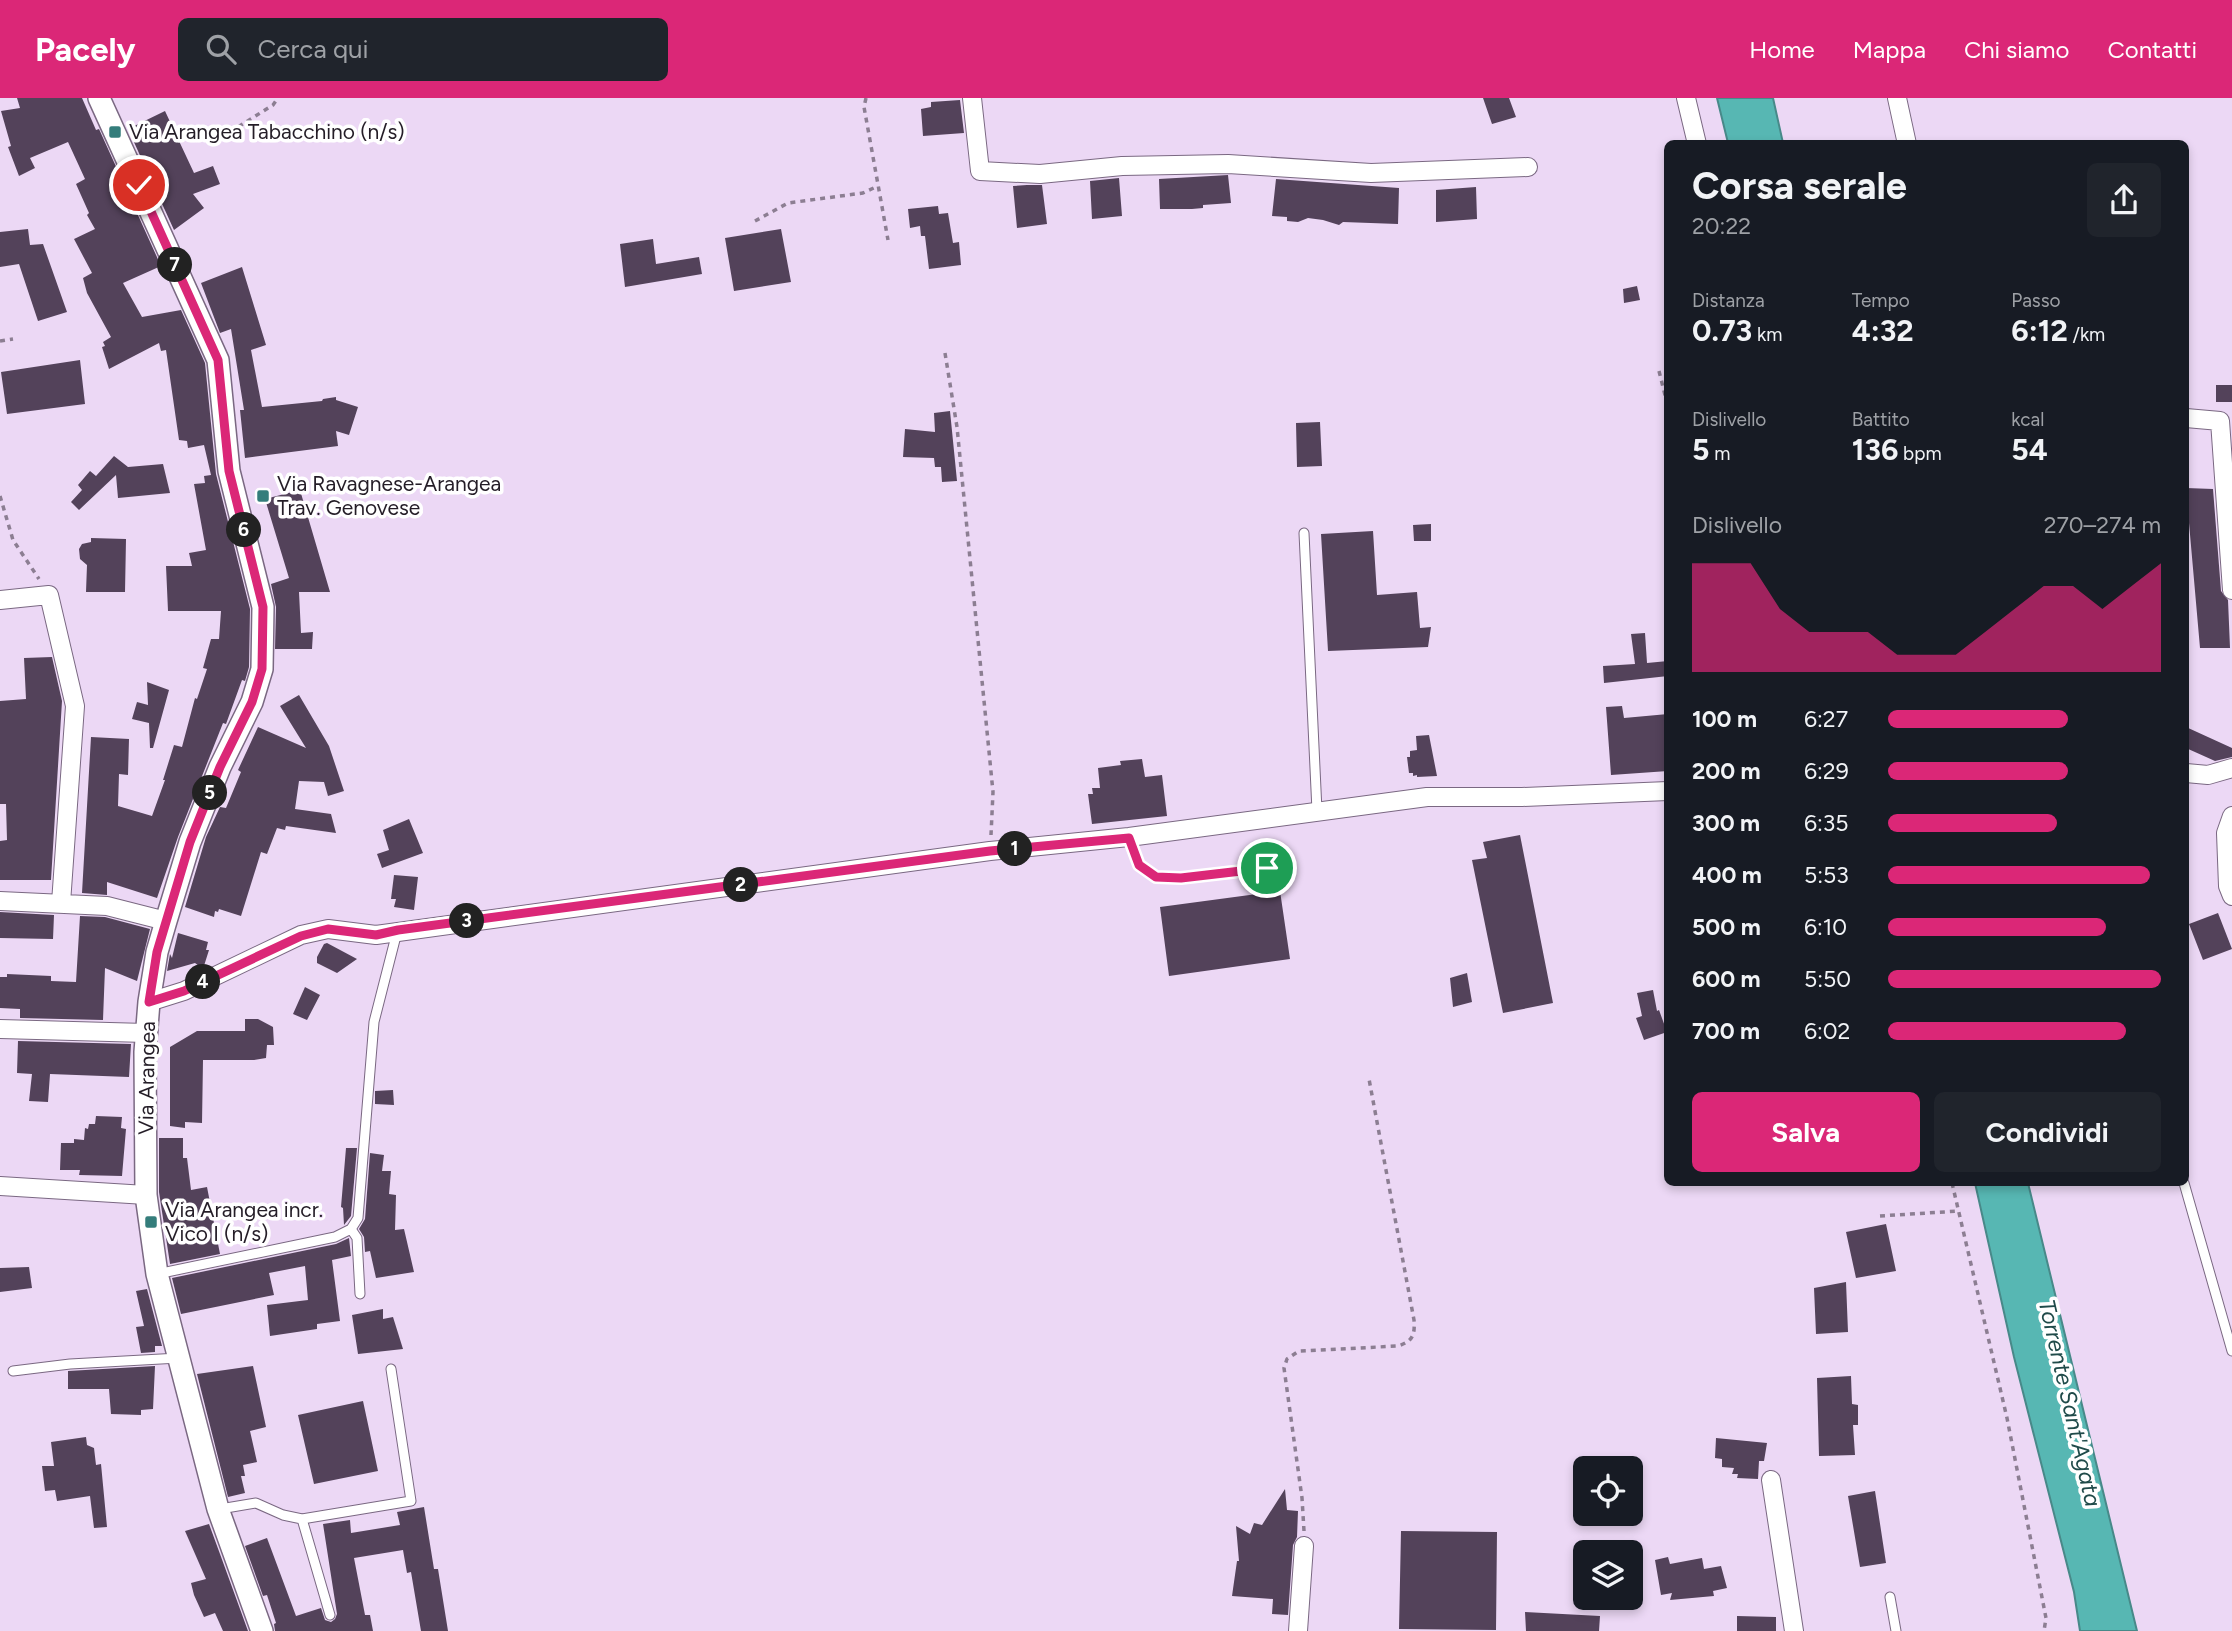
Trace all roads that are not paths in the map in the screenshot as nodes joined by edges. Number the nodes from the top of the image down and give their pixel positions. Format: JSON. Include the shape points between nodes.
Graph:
{"nodes":[{"id":1,"x":99,"y":98,"type":"edge"},
{"id":2,"x":972,"y":98,"type":"edge"},
{"id":3,"x":1686,"y":98,"type":"edge"},
{"id":4,"x":1897,"y":98,"type":"edge"},
{"id":5,"x":1696,"y":140,"type":"edge"},
{"id":6,"x":1906,"y":140,"type":"edge"},
{"id":7,"x":1528,"y":167,"type":"dead end"},
{"id":8,"x":2189,"y":418,"type":"edge"},
{"id":9,"x":2229,"y":511,"type":"edge"},
{"id":10,"x":1304,"y":533,"type":"dead end"},
{"id":11,"x":2232,"y":590,"type":"edge"},
{"id":12,"x":0,"y":600,"type":"edge"},
{"id":13,"x":2232,"y":768,"type":"edge"},
{"id":14,"x":2189,"y":773,"type":"edge"},
{"id":15,"x":1664,"y":791,"type":"edge"},
{"id":16,"x":1317,"y":811,"type":"junction"},
{"id":17,"x":2232,"y":816,"type":"edge"},
{"id":18,"x":1129,"y":838,"type":"junction"},
{"id":19,"x":1267,"y":868,"type":"dead end"},
{"id":20,"x":2232,"y":896,"type":"edge"},
{"id":21,"x":0,"y":901,"type":"edge"},
{"id":22,"x":61,"y":903,"type":"junction"},
{"id":23,"x":166,"y":921,"type":"junction"},
{"id":24,"x":398,"y":930,"type":"junction"},
{"id":25,"x":149,"y":1002,"type":"junction"},
{"id":26,"x":0,"y":1029,"type":"edge"},
{"id":27,"x":146,"y":1033,"type":"junction"},
{"id":28,"x":0,"y":1186,"type":"edge"},
{"id":29,"x":2185,"y":1186,"type":"edge"},
{"id":30,"x":146,"y":1195,"type":"junction"},
{"id":31,"x":351,"y":1229,"type":"junction"},
{"id":32,"x":158,"y":1274,"type":"junction"},
{"id":33,"x":360,"y":1294,"type":"dead end"},
{"id":34,"x":2232,"y":1351,"type":"edge"},
{"id":35,"x":181,"y":1358,"type":"junction"},
{"id":36,"x":391,"y":1369,"type":"dead end"},
{"id":37,"x":13,"y":1371,"type":"dead end"},
{"id":38,"x":1771,"y":1480,"type":"dead end"},
{"id":39,"x":218,"y":1509,"type":"junction"},
{"id":40,"x":302,"y":1519,"type":"junction"},
{"id":41,"x":1304,"y":1546,"type":"road end"},
{"id":42,"x":1890,"y":1597,"type":"dead end"},
{"id":43,"x":330,"y":1615,"type":"dead end"},
{"id":44,"x":262,"y":1631,"type":"edge"},
{"id":45,"x":1298,"y":1631,"type":"edge"},
{"id":46,"x":1794,"y":1631,"type":"edge"},
{"id":47,"x":1896,"y":1631,"type":"edge"}],
"edges":[{"from":1,"to":23,"type":"street","name":"Via Arangea","via":[[218,360],[229,471],[263,607],[262,669],[252,702],[190,842]]},
{"from":2,"to":7,"type":"street","via":[[980,171],[1041,174],[1228,163],[1371,173]]},
{"from":3,"to":5,"type":"street"},
{"from":4,"to":6,"type":"street"},
{"from":8,"to":9,"type":"street","via":[[2220,421]]},
{"from":9,"to":11,"type":"street"},
{"from":10,"to":16,"type":"lane"},
{"from":12,"to":22,"type":"street","via":[[49,596],[75,706]]},
{"from":13,"to":14,"type":"street","via":[[2208,775]]},
{"from":15,"to":16,"type":"street","via":[[1427,797]]},
{"from":16,"to":18,"type":"street"},
{"from":17,"to":20,"type":"street","via":[[2226,832]]},
{"from":18,"to":19,"type":"lane","via":[[1139,865],[1156,877]]},
{"from":18,"to":24,"type":"street","via":[[990,851]]},
{"from":21,"to":22,"type":"street"},
{"from":22,"to":23,"type":"street","via":[[107,906]]},
{"from":23,"to":25,"type":"street","name":"Via Arangea"},
{"from":24,"to":25,"type":"street","via":[[376,935],[328,929],[301,936],[184,991]]},
{"from":24,"to":31,"type":"lane","via":[[374,1022],[358,1218]]},
{"from":25,"to":27,"type":"street","name":"Via Arangea"},
{"from":26,"to":27,"type":"street"},
{"from":27,"to":30,"type":"street","name":"Via Arangea"},
{"from":28,"to":30,"type":"street"},
{"from":29,"to":34,"type":"lane"},
{"from":30,"to":32,"type":"street","name":"Via Arangea"},
{"from":31,"to":32,"type":"lane","via":[[335,1237]]},
{"from":31,"to":33,"type":"lane","via":[[357,1238]]},
{"from":32,"to":35,"type":"street","name":"Via Arangea"},
{"from":35,"to":37,"type":"lane"},
{"from":35,"to":39,"type":"street","name":"Via Arangea"},
{"from":36,"to":40,"type":"lane","via":[[411,1501]]},
{"from":38,"to":46,"type":"street"},
{"from":39,"to":40,"type":"lane","via":[[256,1503]]},
{"from":39,"to":44,"type":"street","name":"Via Arangea"},
{"from":40,"to":43,"type":"lane"},
{"from":41,"to":45,"type":"street"},
{"from":42,"to":47,"type":"lane"}]}
